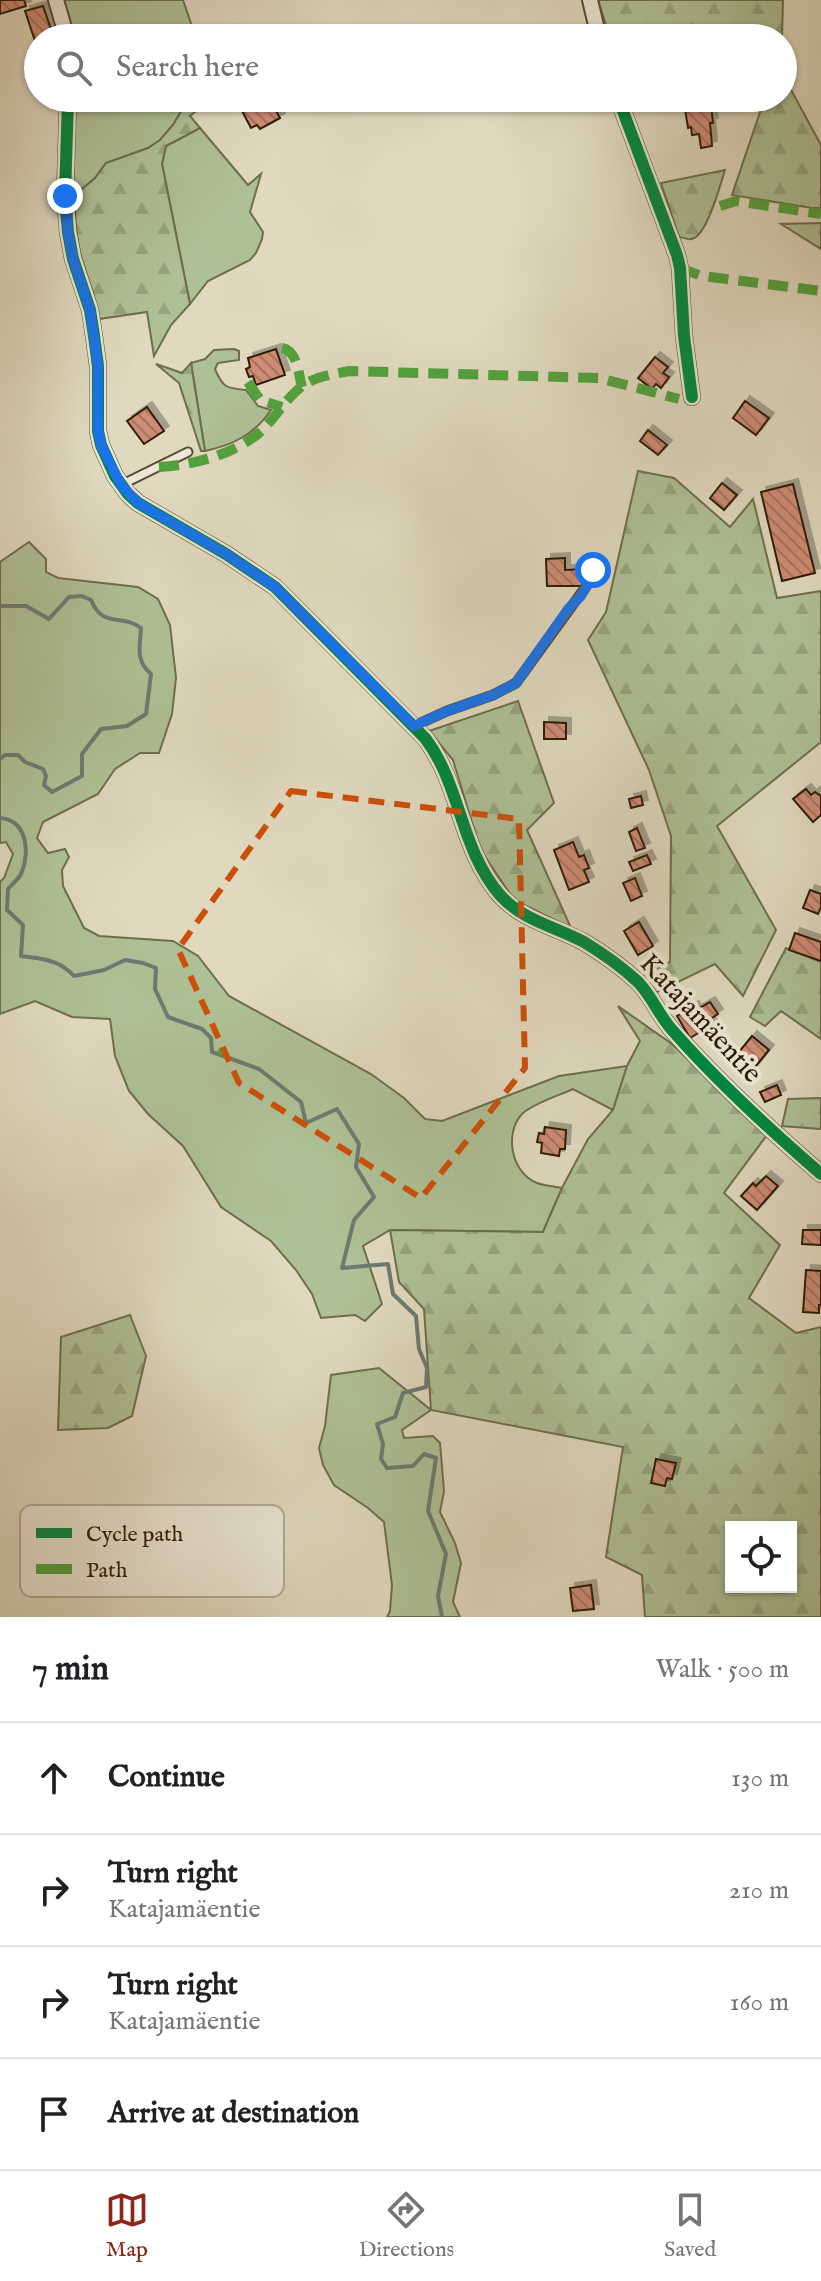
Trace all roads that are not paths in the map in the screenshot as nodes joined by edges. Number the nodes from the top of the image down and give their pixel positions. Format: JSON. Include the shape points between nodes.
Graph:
{"nodes":[{"id":1,"x":56,"y":0,"type":"edge"},
{"id":2,"x":590,"y":0,"type":"edge"},
{"id":3,"x":63,"y":24,"type":"edge"},
{"id":4,"x":596,"y":24,"type":"edge"},
{"id":5,"x":68,"y":112,"type":"edge"},
{"id":6,"x":623,"y":112,"type":"edge"},
{"id":7,"x":692,"y":397,"type":"dead end"},
{"id":8,"x":188,"y":452,"type":"dead end"},
{"id":9,"x":121,"y":485,"type":"junction"},
{"id":10,"x":590,"y":559,"type":"dead end"},
{"id":11,"x":414,"y":726,"type":"junction"},
{"id":12,"x":821,"y":1174,"type":"edge"}],
"edges":[{"from":1,"to":3,"type":"street"},
{"from":2,"to":4,"type":"street"},
{"from":5,"to":9,"type":"street","name":"Katajamäentie","via":[[68,232],[94,336],[98,431]]},
{"from":6,"to":7,"type":"street","via":[[677,255]]},
{"from":8,"to":9,"type":"lane"},
{"from":9,"to":11,"type":"street","name":"Katajamäentie","via":[[138,503],[275,587]]},
{"from":10,"to":11,"type":"lane","via":[[590,581],[516,683]]},
{"from":11,"to":12,"type":"street","name":"Katajamäentie","via":[[439,755],[470,844],[498,894],[511,907],[584,942],[639,982],[686,1045]]}]}
